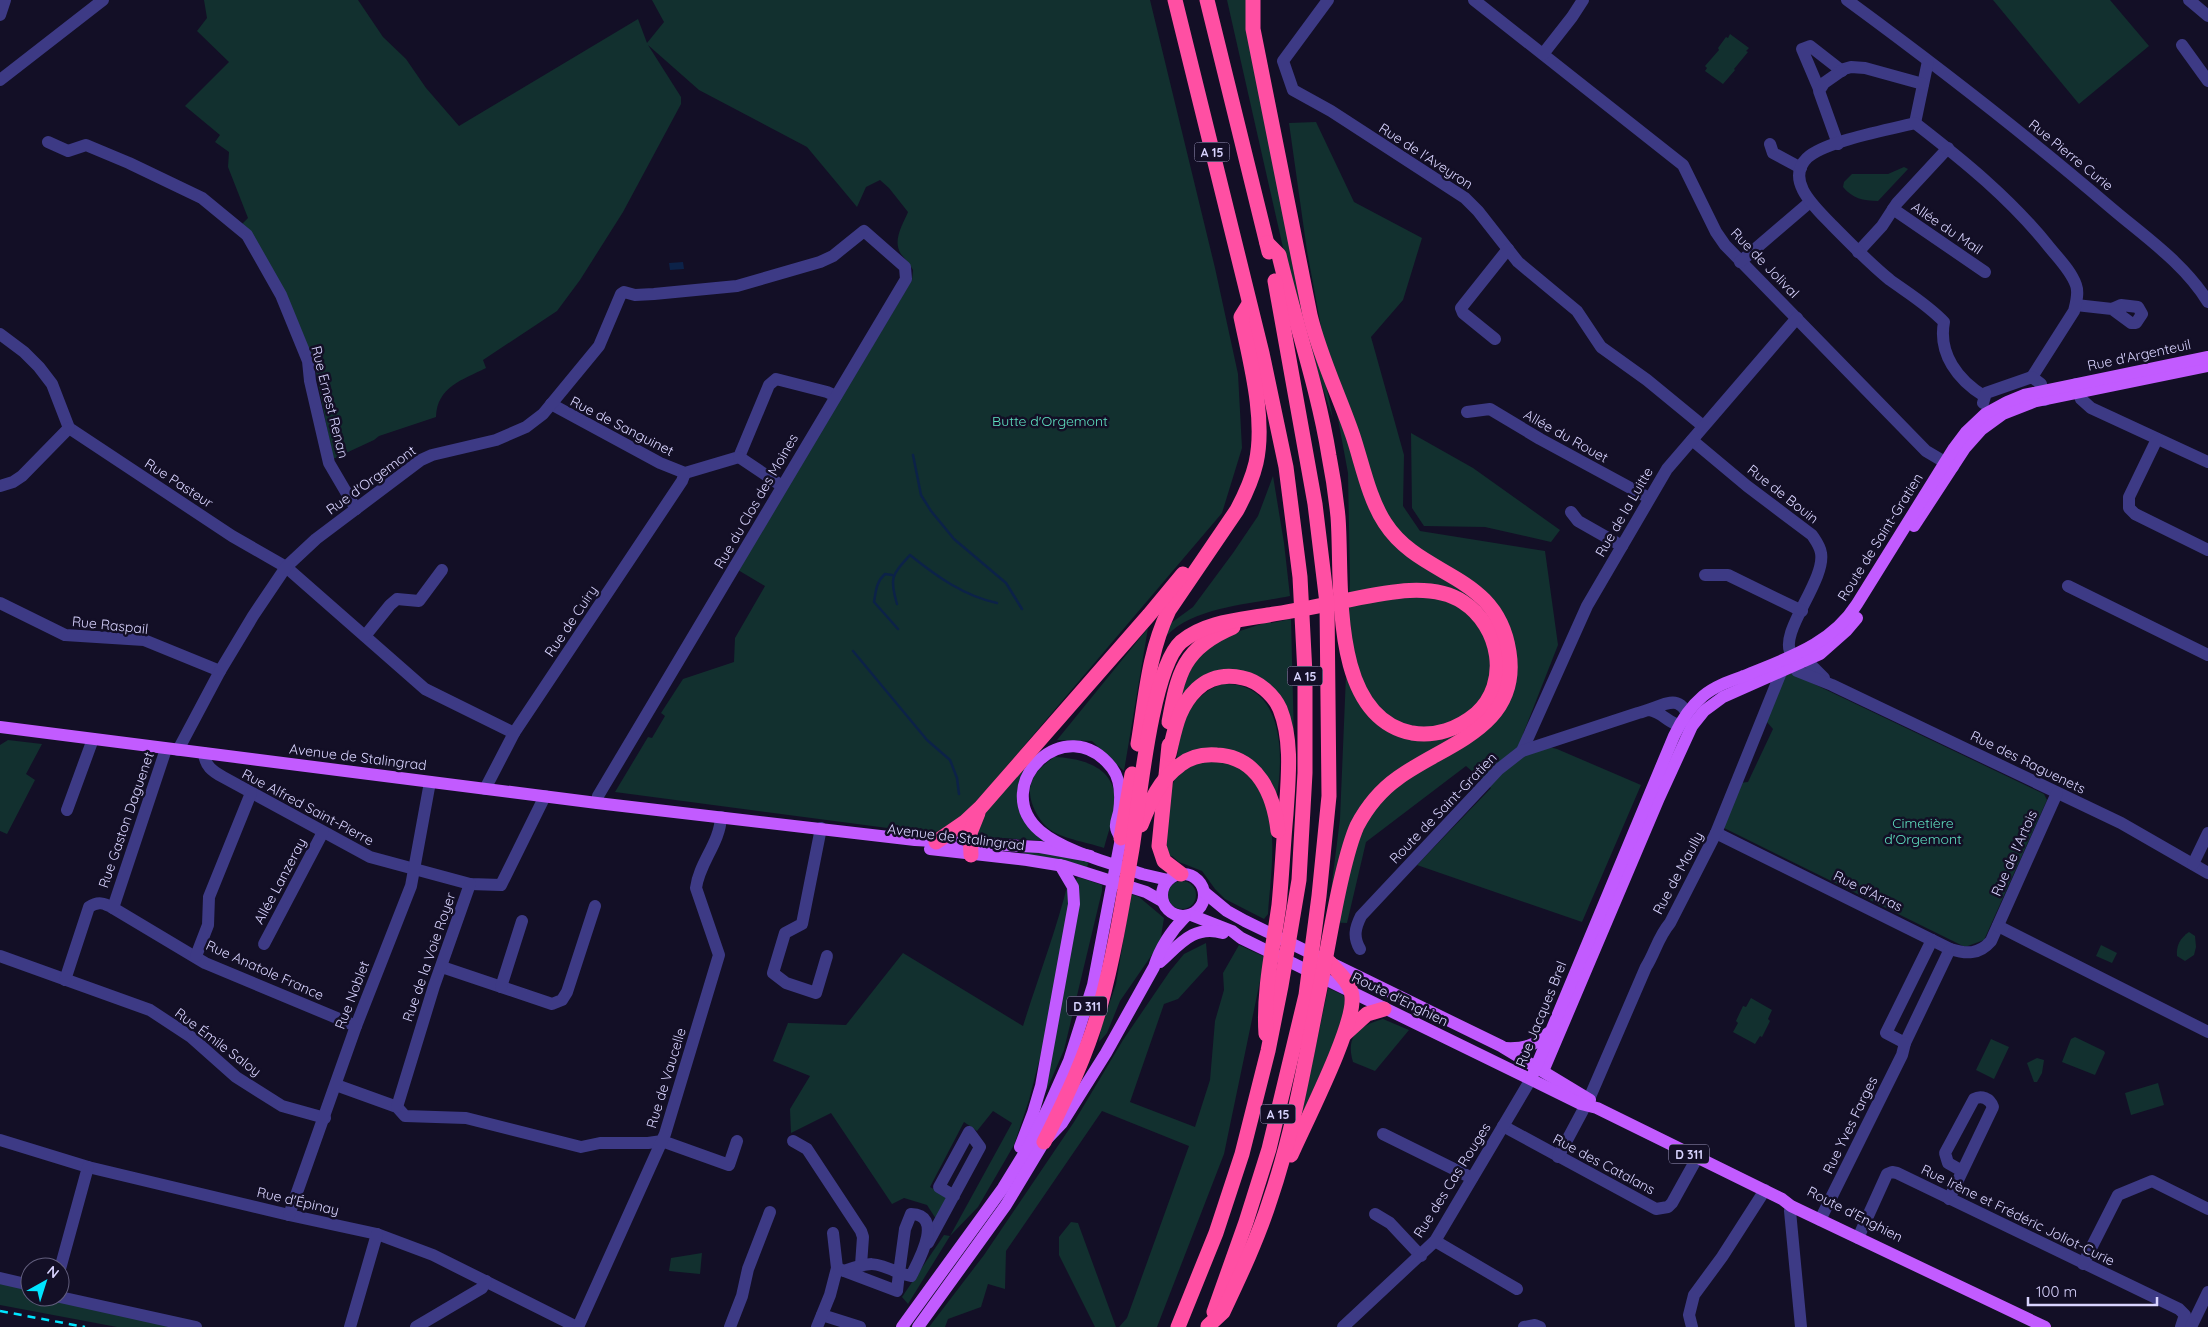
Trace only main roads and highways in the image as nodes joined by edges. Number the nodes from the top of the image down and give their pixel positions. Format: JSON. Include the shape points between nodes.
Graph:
{"nodes":[{"id":1,"x":1176,"y":0,"type":"edge"},
{"id":2,"x":1207,"y":0,"type":"edge"},
{"id":3,"x":1253,"y":0,"type":"edge"},
{"id":4,"x":1267,"y":243,"type":"junction"},
{"id":5,"x":1249,"y":304,"type":"junction"},
{"id":6,"x":2208,"y":357,"type":"edge"},
{"id":7,"x":2208,"y":366,"type":"edge"},
{"id":8,"x":2077,"y":388,"type":"junction"},
{"id":9,"x":1949,"y":464,"type":"junction"},
{"id":10,"x":1211,"y":546,"type":"junction"},
{"id":11,"x":1369,"y":592,"type":"junction"},
{"id":12,"x":1269,"y":610,"type":"junction"},
{"id":13,"x":1250,"y":618,"type":"junction"},
{"id":14,"x":1509,"y":651,"type":"junction"},
{"id":15,"x":1792,"y":661,"type":"junction"},
{"id":16,"x":1700,"y":706,"type":"junction"},
{"id":17,"x":1141,"y":725,"type":"junction"},
{"id":18,"x":0,"y":728,"type":"edge"},
{"id":19,"x":1169,"y":759,"type":"junction"},
{"id":20,"x":981,"y":807,"type":"junction"},
{"id":21,"x":820,"y":832,"type":"junction"},
{"id":22,"x":1121,"y":838,"type":"junction"},
{"id":23,"x":936,"y":842,"type":"junction"},
{"id":24,"x":971,"y":849,"type":"junction"},
{"id":25,"x":1132,"y":850,"type":"junction"},
{"id":26,"x":1090,"y":856,"type":"junction"},
{"id":27,"x":1282,"y":863,"type":"junction"},
{"id":28,"x":1060,"y":865,"type":"junction"},
{"id":29,"x":1174,"y":877,"type":"junction"},
{"id":30,"x":1204,"y":892,"type":"junction"},
{"id":31,"x":1162,"y":901,"type":"junction"},
{"id":32,"x":1188,"y":916,"type":"junction"},
{"id":33,"x":1241,"y":938,"type":"junction"},
{"id":34,"x":1329,"y":962,"type":"joint"},
{"id":35,"x":1154,"y":967,"type":"junction"},
{"id":36,"x":1347,"y":982,"type":"junction"},
{"id":37,"x":1384,"y":1008,"type":"junction"},
{"id":38,"x":1550,"y":1031,"type":"junction"},
{"id":39,"x":1344,"y":1035,"type":"junction"},
{"id":40,"x":1505,"y":1048,"type":"junction"},
{"id":41,"x":1268,"y":1051,"type":"junction"},
{"id":42,"x":1537,"y":1073,"type":"junction"},
{"id":43,"x":1044,"y":1142,"type":"junction"},
{"id":44,"x":1018,"y":1163,"type":"junction"},
{"id":45,"x":1279,"y":1172,"type":"junction"},
{"id":46,"x":1208,"y":1326,"type":"edge"},
{"id":47,"x":902,"y":1327,"type":"edge"},
{"id":48,"x":918,"y":1327,"type":"edge"},
{"id":49,"x":1178,"y":1327,"type":"edge"},
{"id":50,"x":2045,"y":1327,"type":"edge"}],
"edges":[{"from":1,"to":5,"type":"highway","number":"A 15"},
{"from":2,"to":4,"type":"highway","number":"A 15"},
{"from":3,"to":14,"type":"highway","via":[[1253,29],[1312,325],[1380,514],[1392,534],[1408,548],[1482,596],[1502,624]]},
{"from":4,"to":11,"type":"highway","via":[[1279,255],[1323,425],[1338,515],[1339,576],[1346,649],[1355,681],[1378,716],[1399,729],[1430,734],[1465,723],[1487,701],[1495,684],[1498,664],[1494,640],[1484,621],[1462,601],[1438,592]]},
{"from":4,"to":46,"type":"highway","number":"A 15","via":[[1315,504],[1327,603],[1329,796],[1306,995],[1270,1149]]},
{"from":5,"to":10,"type":"highway","via":[[1241,317],[1258,417],[1256,462],[1237,510]]},
{"from":5,"to":41,"type":"highway","number":"A 15","via":[[1286,467],[1300,577],[1305,674],[1305,773],[1299,880]]},
{"from":6,"to":8,"type":"main road","name":"Rue d'Argenteuil"},
{"from":7,"to":8,"type":"main road","name":"Rue d'Argenteuil"},
{"from":8,"to":9,"type":"main road","name":"Rue d'Argenteuil","via":[[2016,398],[1966,432]]},
{"from":9,"to":15,"type":"main road","name":"Route de Saint-Gratien","via":[[1849,615],[1824,639]]},
{"from":9,"to":15,"type":"main road","name":"Route de Saint-Gratien","via":[[1863,610],[1846,631],[1820,654],[1807,661]]},
{"from":10,"to":17,"type":"highway","via":[[1169,610],[1156,638]]},
{"from":10,"to":20,"type":"highway"},
{"from":11,"to":12,"type":"highway"},
{"from":11,"to":14,"type":"highway","via":[[1404,582],[1425,582],[1456,589],[1488,613]]},
{"from":12,"to":13,"type":"highway"},
{"from":12,"to":17,"type":"highway","via":[[1208,619],[1177,635],[1160,659]]},
{"from":13,"to":19,"type":"highway","via":[[1210,639],[1184,664],[1169,723]]},
{"from":13,"to":25,"type":"highway","via":[[1198,631],[1178,645],[1171,655],[1160,682],[1140,786]]},
{"from":14,"to":45,"type":"highway","via":[[1509,677],[1505,692],[1490,718],[1456,746],[1398,778],[1370,806],[1358,826],[1334,907],[1318,1000]]},
{"from":15,"to":16,"type":"main road","name":"Route de Saint-Gratien","via":[[1780,673]]},
{"from":15,"to":16,"type":"main road","name":"Route de Saint-Gratien","via":[[1726,683],[1712,690]]},
{"from":16,"to":38,"type":"main road","name":"Rue Jacques Brel","via":[[1683,707],[1678,726]]},
{"from":16,"to":42,"type":"main road","name":"Rue Jacques Brel"},
{"from":17,"to":22,"type":"highway"},
{"from":18,"to":21,"type":"main road","name":"Avenue de Stalingrad"},
{"from":19,"to":27,"type":"highway","via":[[1181,709],[1208,681],[1226,676],[1245,678],[1270,694],[1280,710],[1288,742]]},
{"from":19,"to":29,"type":"highway","via":[[1159,839],[1160,853]]},
{"from":20,"to":23,"type":"highway"},
{"from":20,"to":24,"type":"highway","via":[[970,833]]},
{"from":21,"to":23,"type":"main road","name":"Avenue de Stalingrad"},
{"from":21,"to":24,"type":"main road","name":"Avenue de Stalingrad"},
{"from":22,"to":26,"type":"main road","number":"D 311","via":[[1116,828],[1119,784],[1111,767],[1084,748],[1068,746],[1046,754],[1031,769],[1025,784],[1023,800],[1030,819],[1050,838]]},
{"from":22,"to":44,"type":"main road","number":"D 311","via":[[1093,985],[1079,1032],[1049,1106]]},
{"from":23,"to":24,"type":"main road","name":"Avenue de Stalingrad"},
{"from":24,"to":26,"type":"main road","name":"Avenue de Stalingrad","via":[[1040,847]]},
{"from":24,"to":28,"type":"main road","name":"Avenue de Stalingrad","via":[[1001,857]]},
{"from":25,"to":27,"type":"highway","via":[[1152,799],[1169,775],[1187,760],[1221,755],[1250,767],[1270,792]]},
{"from":25,"to":43,"type":"highway","via":[[1099,1009],[1064,1102]]},
{"from":26,"to":29,"type":"main road","via":[[1142,874]]},
{"from":27,"to":41,"type":"highway","via":[[1265,1013]]},
{"from":28,"to":31,"type":"main road","name":"Avenue de Stalingrad","via":[[1140,890]]},
{"from":28,"to":44,"type":"main road","via":[[1073,887],[1074,904],[1041,1086],[1019,1149]]},
{"from":29,"to":30,"type":"main road","via":[[1188,875],[1197,880]]},
{"from":29,"to":31,"type":"main road","via":[[1162,892]]},
{"from":30,"to":32,"type":"main road","via":[[1202,906]]},
{"from":30,"to":34,"type":"main road","via":[[1244,922]]},
{"from":31,"to":32,"type":"main road","via":[[1171,913]]},
{"from":32,"to":33,"type":"main road","name":"Route d'Enghien","via":[[1232,931]]},
{"from":32,"to":35,"type":"main road","number":"D 311","via":[[1167,940]]},
{"from":33,"to":35,"type":"main road","number":"D 311","via":[[1214,930],[1201,931],[1181,941]]},
{"from":33,"to":36,"type":"main road","name":"Route d'Enghien","number":"D 311"},
{"from":34,"to":36,"type":"highway"},
{"from":35,"to":43,"type":"main road","number":"D 311","via":[[1062,1123]]},
{"from":36,"to":37,"type":"main road","name":"Route d'Enghien","number":"D 311"},
{"from":36,"to":39,"type":"highway","via":[[1352,1006]]},
{"from":36,"to":40,"type":"main road","name":"Route d'Enghien","number":"D 311"},
{"from":37,"to":39,"type":"highway","via":[[1367,1014]]},
{"from":37,"to":42,"type":"main road","name":"Route d'Enghien","number":"D 311"},
{"from":38,"to":40,"type":"main road","via":[[1530,1046]]},
{"from":38,"to":42,"type":"main road","name":"Rue Jacques Brel"},
{"from":39,"to":45,"type":"highway","via":[[1287,1164]]},
{"from":40,"to":42,"type":"main road","name":"Route d'Enghien","number":"D 311"},
{"from":41,"to":49,"type":"highway","number":"A 15","via":[[1242,1154],[1216,1233]]},
{"from":42,"to":50,"type":"main road","name":"Route d'Enghien","number":"D 311","via":[[1697,1158],[1787,1202],[1798,1202],[1821,1217]]},
{"from":43,"to":48,"type":"main road","number":"D 311","via":[[1006,1205]]},
{"from":44,"to":47,"type":"main road","number":"D 311","via":[[986,1213]]},
{"from":45,"to":46,"type":"highway","via":[[1270,1202],[1223,1312]]}]}
